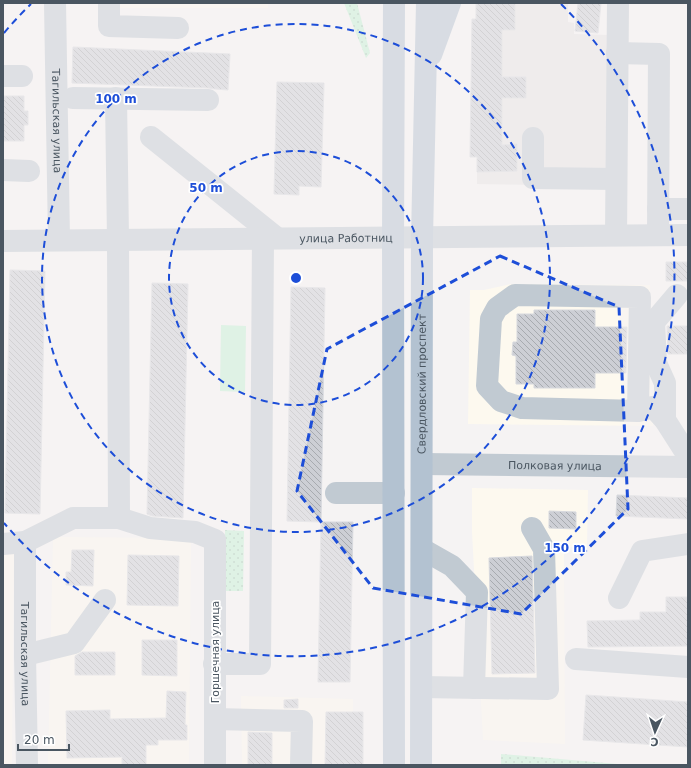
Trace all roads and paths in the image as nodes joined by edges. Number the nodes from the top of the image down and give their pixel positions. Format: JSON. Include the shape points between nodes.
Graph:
{"nodes":[{"id":1,"x":54,"y":3,"type":"edge"},
{"id":2,"x":109,"y":3,"type":"edge"},
{"id":3,"x":381,"y":3,"type":"edge"},
{"id":4,"x":394,"y":3,"type":"edge"},
{"id":5,"x":427,"y":3,"type":"edge"},
{"id":6,"x":450,"y":3,"type":"edge"},
{"id":7,"x":618,"y":3,"type":"edge"},
{"id":8,"x":178,"y":28,"type":"dead end"},
{"id":9,"x":394,"y":44,"type":"junction"},
{"id":10,"x":617,"y":53,"type":"junction"},
{"id":11,"x":425,"y":73,"type":"junction"},
{"id":12,"x":73,"y":98,"type":"dead end"},
{"id":13,"x":116,"y":98,"type":"junction"},
{"id":14,"x":208,"y":100,"type":"dead end"},
{"id":15,"x":151,"y":138,"type":"dead end"},
{"id":16,"x":533,"y":138,"type":"dead end"},
{"id":17,"x":3,"y":170,"type":"edge"},
{"id":18,"x":29,"y":171,"type":"dead end"},
{"id":19,"x":616,"y":179,"type":"junction"},
{"id":20,"x":658,"y":209,"type":"junction"},
{"id":21,"x":688,"y":209,"type":"edge"},
{"id":22,"x":616,"y":235,"type":"junction"},
{"id":23,"x":658,"y":235,"type":"junction"},
{"id":24,"x":688,"y":235,"type":"edge"},
{"id":25,"x":270,"y":238,"type":"junction"},
{"id":26,"x":393,"y":238,"type":"junction"},
{"id":27,"x":422,"y":238,"type":"junction"},
{"id":28,"x":118,"y":239,"type":"junction"},
{"id":29,"x":3,"y":240,"type":"edge"},
{"id":30,"x":59,"y":240,"type":"junction"},
{"id":31,"x":677,"y":295,"type":"dead end"},
{"id":32,"x":638,"y":411,"type":"junction"},
{"id":33,"x":665,"y":420,"type":"junction"},
{"id":34,"x":688,"y":456,"type":"edge"},
{"id":35,"x":423,"y":464,"type":"junction"},
{"id":36,"x":688,"y":467,"type":"edge"},
{"id":37,"x":336,"y":493,"type":"dead end"},
{"id":38,"x":394,"y":493,"type":"junction"},
{"id":39,"x":119,"y":518,"type":"junction"},
{"id":40,"x":532,"y":528,"type":"dead end"},
{"id":41,"x":25,"y":542,"type":"junction"},
{"id":42,"x":3,"y":544,"type":"edge"},
{"id":43,"x":688,"y":544,"type":"edge"},
{"id":44,"x":422,"y":549,"type":"junction"},
{"id":45,"x":619,"y":598,"type":"dead end"},
{"id":46,"x":105,"y":600,"type":"dead end"},
{"id":47,"x":25,"y":655,"type":"junction"},
{"id":48,"x":576,"y":660,"type":"dead end"},
{"id":49,"x":214,"y":664,"type":"junction"},
{"id":50,"x":688,"y":667,"type":"edge"},
{"id":51,"x":422,"y":687,"type":"junction"},
{"id":52,"x":474,"y":688,"type":"junction"},
{"id":53,"x":215,"y":719,"type":"junction"},
{"id":54,"x":27,"y":765,"type":"edge"},
{"id":55,"x":215,"y":765,"type":"edge"},
{"id":56,"x":301,"y":765,"type":"edge"},
{"id":57,"x":394,"y":765,"type":"edge"},
{"id":58,"x":421,"y":765,"type":"edge"}],
"edges":[{"from":1,"to":30,"type":"street","name":"Тагильская улица"},
{"from":2,"to":8,"type":"street","via":[[109,26]]},
{"from":3,"to":9,"type":"main road"},
{"from":4,"to":9,"type":"main road"},
{"from":5,"to":11,"type":"main road","name":"Свердловский проспект"},
{"from":6,"to":11,"type":"main road"},
{"from":7,"to":10,"type":"street"},
{"from":9,"to":26,"type":"main road"},
{"from":10,"to":19,"type":"street"},
{"from":10,"to":20,"type":"street","via":[[659,54]]},
{"from":11,"to":27,"type":"main road","name":"Свердловский проспект"},
{"from":12,"to":13,"type":"street"},
{"from":13,"to":14,"type":"street"},
{"from":13,"to":28,"type":"street"},
{"from":15,"to":25,"type":"street"},
{"from":16,"to":19,"type":"street","via":[[533,178]]},
{"from":17,"to":18,"type":"street"},
{"from":19,"to":22,"type":"street"},
{"from":20,"to":21,"type":"street"},
{"from":20,"to":23,"type":"street"},
{"from":22,"to":23,"type":"street","name":"улица Работниц"},
{"from":22,"to":27,"type":"street","name":"улица Работниц"},
{"from":23,"to":24,"type":"street","name":"улица Работниц"},
{"from":25,"to":26,"type":"street","name":"улица Работниц"},
{"from":25,"to":28,"type":"street","name":"улица Работниц"},
{"from":25,"to":49,"type":"street","via":[[260,664]]},
{"from":26,"to":27,"type":"street","name":"улица Работниц"},
{"from":26,"to":38,"type":"main road"},
{"from":27,"to":35,"type":"main road","name":"Свердловский проспект"},
{"from":28,"to":30,"type":"street","name":"улица Работниц"},
{"from":28,"to":39,"type":"street"},
{"from":29,"to":30,"type":"street","name":"улица Работниц"},
{"from":31,"to":33,"type":"street","via":[[654,322],[656,363],[665,383]]},
{"from":32,"to":32,"type":"street","via":[[640,297],[515,295],[498,308],[491,319],[487,386],[500,401],[522,408]]},
{"from":32,"to":33,"type":"street","via":[[653,407]]},
{"from":33,"to":34,"type":"street"},
{"from":35,"to":36,"type":"street","name":"Полковая улица"},
{"from":35,"to":44,"type":"main road","name":"Свердловский проспект"},
{"from":37,"to":38,"type":"street"},
{"from":38,"to":57,"type":"main road"},
{"from":39,"to":41,"type":"street","via":[[73,518]]},
{"from":39,"to":49,"type":"street","name":"Горшечная улица","via":[[150,528],[195,532],[215,540]]},
{"from":40,"to":52,"type":"street","via":[[544,549],[548,689]]},
{"from":41,"to":42,"type":"street"},
{"from":41,"to":47,"type":"street","name":"Тагильская улица"},
{"from":43,"to":45,"type":"street","via":[[642,551]]},
{"from":44,"to":51,"type":"main road","name":"Свердловский проспект"},
{"from":44,"to":52,"type":"street","via":[[452,566],[477,592]]},
{"from":46,"to":47,"type":"street","via":[[74,643]]},
{"from":47,"to":54,"type":"street","name":"Тагильская улица"},
{"from":48,"to":50,"type":"street"},
{"from":49,"to":53,"type":"street","name":"Горшечная улица"},
{"from":51,"to":52,"type":"street"},
{"from":51,"to":58,"type":"main road","name":"Свердловский проспект"},
{"from":53,"to":55,"type":"street","name":"Горшечная улица"},
{"from":53,"to":56,"type":"street","via":[[302,722]]}]}
